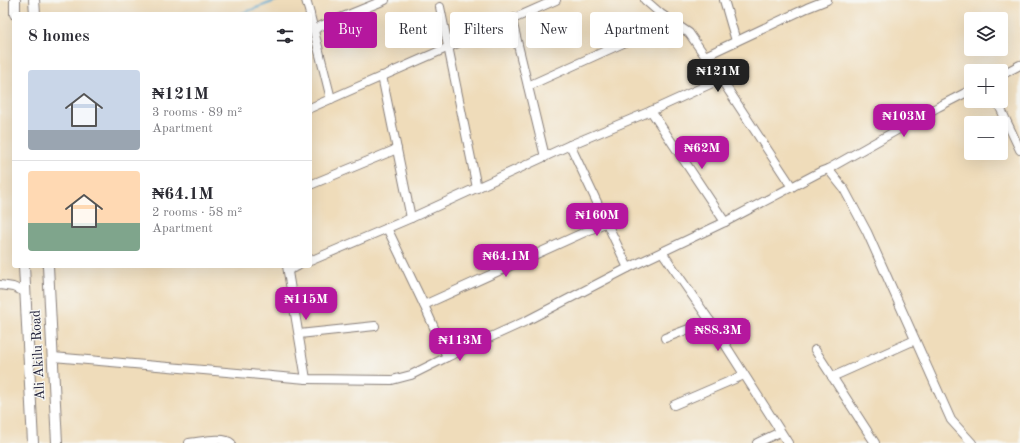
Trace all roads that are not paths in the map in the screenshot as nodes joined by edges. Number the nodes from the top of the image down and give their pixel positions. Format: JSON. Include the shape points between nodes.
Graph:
{"nodes":[{"id":1,"x":15,"y":0,"type":"edge"},
{"id":2,"x":34,"y":0,"type":"edge"},
{"id":3,"x":306,"y":0,"type":"edge"},
{"id":4,"x":385,"y":0,"type":"edge"},
{"id":5,"x":556,"y":0,"type":"edge"},
{"id":6,"x":645,"y":0,"type":"edge"},
{"id":7,"x":724,"y":0,"type":"edge"},
{"id":8,"x":827,"y":0,"type":"edge"},
{"id":9,"x":440,"y":7,"type":"dead end"},
{"id":10,"x":15,"y":12,"type":"edge"},
{"id":11,"x":35,"y":12,"type":"edge"},
{"id":12,"x":309,"y":12,"type":"edge"},
{"id":13,"x":659,"y":12,"type":"edge"},
{"id":14,"x":518,"y":17,"type":"edge"},
{"id":15,"x":312,"y":22,"type":"edge"},
{"id":16,"x":683,"y":29,"type":"edge"},
{"id":17,"x":314,"y":30,"type":"junction"},
{"id":18,"x":736,"y":41,"type":"junction"},
{"id":19,"x":518,"y":45,"type":"edge"},
{"id":20,"x":448,"y":47,"type":"junction"},
{"id":21,"x":612,"y":48,"type":"edge"},
{"id":22,"x":705,"y":56,"type":"junction"},
{"id":23,"x":1020,"y":65,"type":"edge"},
{"id":24,"x":1008,"y":71,"type":"edge"},
{"id":25,"x":382,"y":76,"type":"junction"},
{"id":26,"x":721,"y":79,"type":"junction"},
{"id":27,"x":528,"y":86,"type":"junction"},
{"id":28,"x":964,"y":94,"type":"edge"},
{"id":29,"x":331,"y":99,"type":"junction"},
{"id":30,"x":312,"y":107,"type":"edge"},
{"id":31,"x":1001,"y":108,"type":"edge"},
{"id":32,"x":651,"y":111,"type":"junction"},
{"id":33,"x":570,"y":145,"type":"junction"},
{"id":34,"x":397,"y":149,"type":"junction"},
{"id":35,"x":1020,"y":150,"type":"edge"},
{"id":36,"x":545,"y":157,"type":"junction"},
{"id":37,"x":828,"y":169,"type":"junction"},
{"id":38,"x":312,"y":183,"type":"edge"},
{"id":39,"x":792,"y":187,"type":"junction"},
{"id":40,"x":477,"y":188,"type":"junction"},
{"id":41,"x":411,"y":218,"type":"junction"},
{"id":42,"x":607,"y":222,"type":"junction"},
{"id":43,"x":725,"y":222,"type":"junction"},
{"id":44,"x":387,"y":228,"type":"junction"},
{"id":45,"x":662,"y":252,"type":"junction"},
{"id":46,"x":312,"y":260,"type":"edge"},
{"id":47,"x":24,"y":268,"type":"edge"},
{"id":48,"x":48,"y":268,"type":"edge"},
{"id":49,"x":288,"y":268,"type":"edge"},
{"id":50,"x":628,"y":268,"type":"junction"},
{"id":51,"x":0,"y":285,"type":"edge"},
{"id":52,"x":26,"y":292,"type":"junction"},
{"id":53,"x":424,"y":305,"type":"junction"},
{"id":54,"x":710,"y":321,"type":"junction"},
{"id":55,"x":375,"y":326,"type":"dead end"},
{"id":56,"x":299,"y":334,"type":"junction"},
{"id":57,"x":665,"y":338,"type":"dead end"},
{"id":58,"x":915,"y":340,"type":"junction"},
{"id":59,"x":815,"y":350,"type":"dead end"},
{"id":60,"x":53,"y":357,"type":"junction"},
{"id":61,"x":446,"y":357,"type":"junction"},
{"id":62,"x":744,"y":375,"type":"junction"},
{"id":63,"x":832,"y":377,"type":"junction"},
{"id":64,"x":306,"y":379,"type":"junction"},
{"id":65,"x":674,"y":404,"type":"dead end"},
{"id":66,"x":780,"y":432,"type":"junction"},
{"id":67,"x":33,"y":443,"type":"edge"},
{"id":68,"x":57,"y":443,"type":"edge"},
{"id":69,"x":190,"y":443,"type":"edge"},
{"id":70,"x":231,"y":443,"type":"edge"},
{"id":71,"x":757,"y":443,"type":"edge"},
{"id":72,"x":788,"y":443,"type":"edge"},
{"id":73,"x":875,"y":443,"type":"edge"},
{"id":74,"x":972,"y":443,"type":"edge"}],
"edges":[{"from":1,"to":10,"type":"main road"},
{"from":2,"to":11,"type":"main road"},
{"from":3,"to":12,"type":"street"},
{"from":4,"to":17,"type":"street"},
{"from":5,"to":14,"type":"street"},
{"from":6,"to":13,"type":"street"},
{"from":7,"to":18,"type":"street"},
{"from":8,"to":18,"type":"street"},
{"from":9,"to":20,"type":"street"},
{"from":15,"to":17,"type":"street"},
{"from":16,"to":22,"type":"street"},
{"from":17,"to":29,"type":"street"},
{"from":18,"to":22,"type":"street"},
{"from":19,"to":27,"type":"street"},
{"from":20,"to":25,"type":"street"},
{"from":20,"to":40,"type":"street"},
{"from":21,"to":27,"type":"street"},
{"from":22,"to":26,"type":"street"},
{"from":23,"to":24,"type":"street"},
{"from":25,"to":29,"type":"street"},
{"from":25,"to":34,"type":"street"},
{"from":26,"to":32,"type":"street"},
{"from":26,"to":39,"type":"street"},
{"from":27,"to":36,"type":"street"},
{"from":28,"to":37,"type":"street"},
{"from":29,"to":30,"type":"street"},
{"from":31,"to":35,"type":"street"},
{"from":32,"to":33,"type":"street"},
{"from":32,"to":43,"type":"street"},
{"from":33,"to":36,"type":"street"},
{"from":33,"to":42,"type":"street"},
{"from":34,"to":38,"type":"street"},
{"from":34,"to":41,"type":"street"},
{"from":36,"to":40,"type":"street"},
{"from":37,"to":39,"type":"street"},
{"from":37,"to":58,"type":"street","via":[[844,189],[867,232]]},
{"from":39,"to":43,"type":"street"},
{"from":40,"to":41,"type":"street"},
{"from":41,"to":44,"type":"street"},
{"from":42,"to":50,"type":"street"},
{"from":42,"to":53,"type":"street"},
{"from":43,"to":45,"type":"street"},
{"from":44,"to":46,"type":"street"},
{"from":44,"to":53,"type":"street"},
{"from":45,"to":50,"type":"street"},
{"from":45,"to":54,"type":"street"},
{"from":47,"to":52,"type":"main road","name":"Ali Akilu Road"},
{"from":48,"to":60,"type":"main road","name":"Ali Akilu Road"},
{"from":49,"to":56,"type":"street"},
{"from":50,"to":61,"type":"street","via":[[526,321]]},
{"from":51,"to":52,"type":"street"},
{"from":52,"to":67,"type":"main road","name":"Ali Akilu Road"},
{"from":53,"to":61,"type":"street"},
{"from":54,"to":57,"type":"street"},
{"from":54,"to":62,"type":"street"},
{"from":55,"to":56,"type":"street"},
{"from":56,"to":64,"type":"street"},
{"from":58,"to":63,"type":"street"},
{"from":58,"to":74,"type":"street","via":[[951,420]]},
{"from":59,"to":63,"type":"street"},
{"from":60,"to":64,"type":"street"},
{"from":60,"to":68,"type":"main road","name":"Ali Akilu Road"},
{"from":61,"to":64,"type":"street","via":[[411,375],[392,380]]},
{"from":62,"to":65,"type":"street"},
{"from":62,"to":66,"type":"street"},
{"from":63,"to":73,"type":"street"},
{"from":66,"to":71,"type":"street"},
{"from":66,"to":72,"type":"street"},
{"from":69,"to":70,"type":"street","via":[[223,439]]}]}
